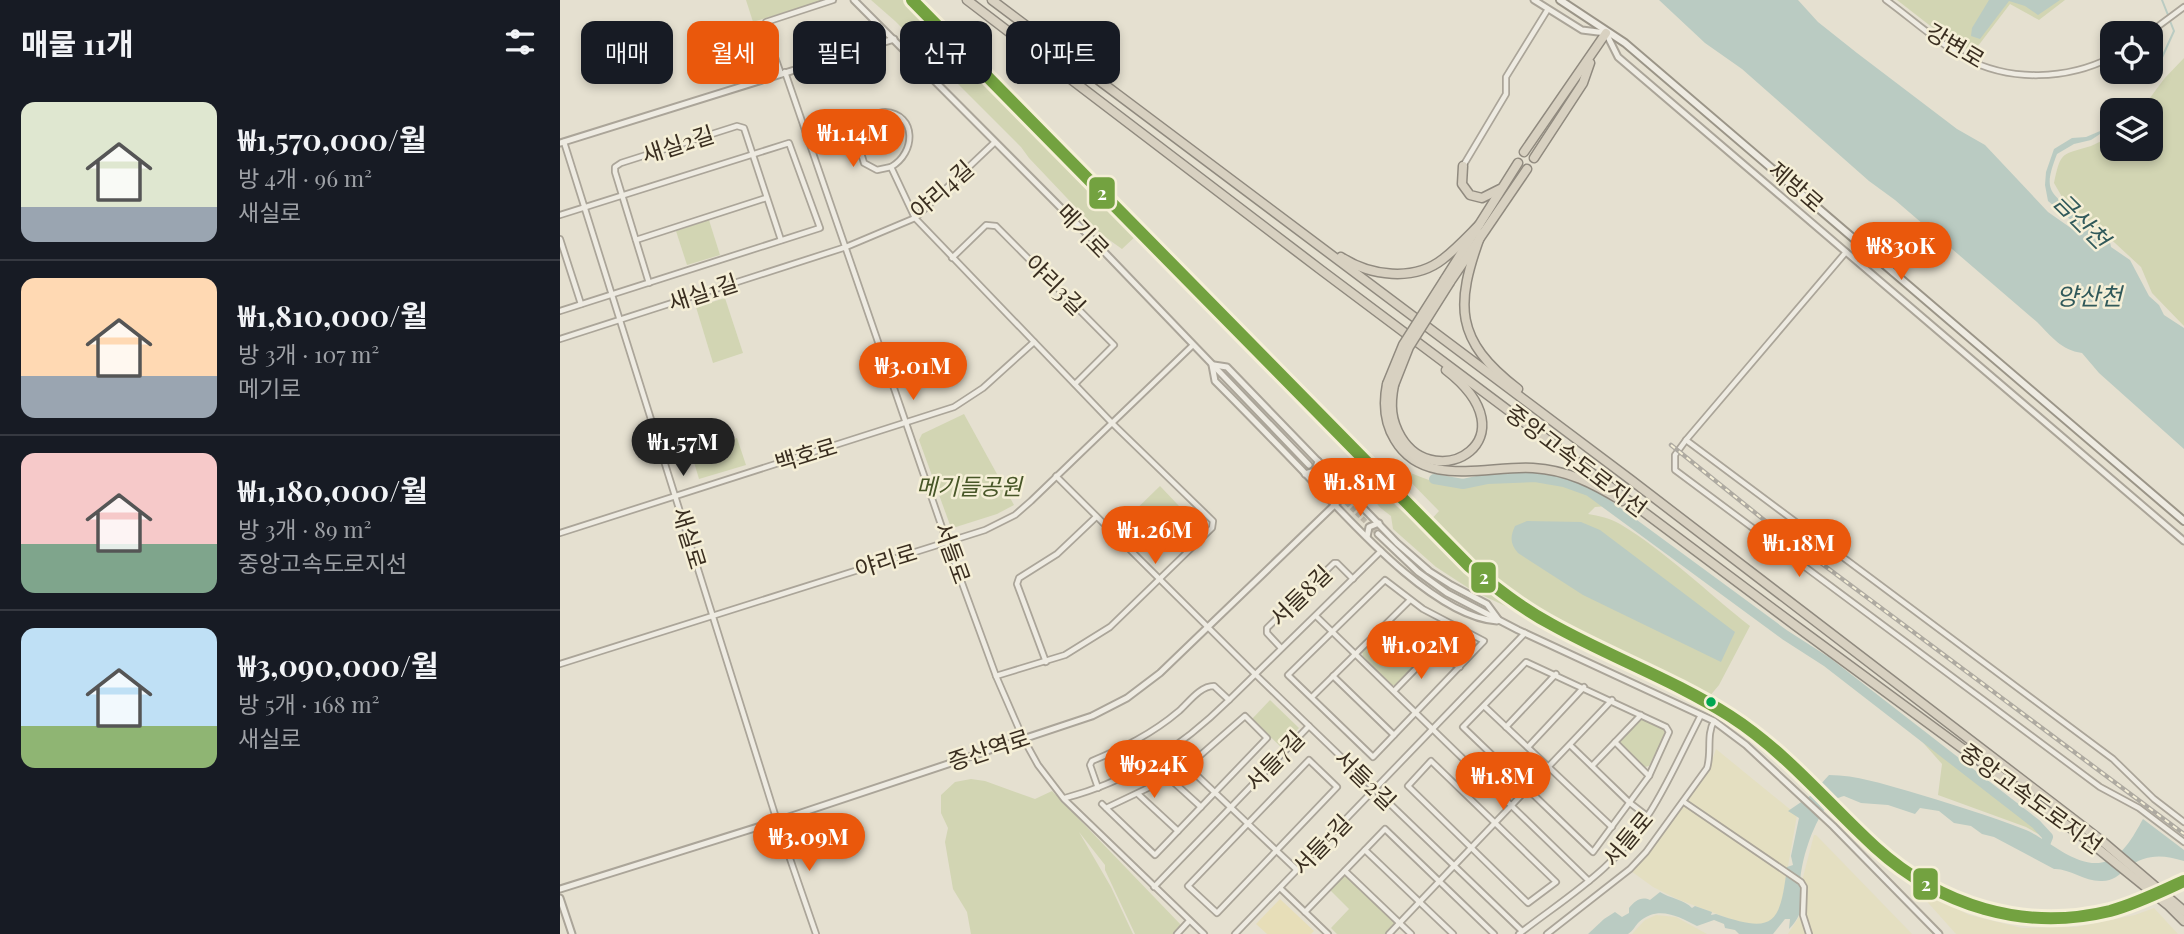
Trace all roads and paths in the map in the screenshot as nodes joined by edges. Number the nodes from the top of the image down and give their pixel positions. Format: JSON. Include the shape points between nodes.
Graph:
{"nodes":[{"id":1,"x":833,"y":0,"type":"edge"},
{"id":2,"x":854,"y":0,"type":"edge"},
{"id":3,"x":967,"y":0,"type":"edge"},
{"id":4,"x":992,"y":0,"type":"edge"},
{"id":5,"x":1534,"y":0,"type":"edge"},
{"id":6,"x":1560,"y":0,"type":"edge"},
{"id":7,"x":1886,"y":0,"type":"edge"},
{"id":8,"x":2184,"y":7,"type":"edge"},
{"id":9,"x":1548,"y":9,"type":"junction"},
{"id":10,"x":2163,"y":23,"type":"edge"},
{"id":11,"x":1606,"y":33,"type":"junction"},
{"id":12,"x":894,"y":39,"type":"junction"},
{"id":13,"x":1592,"y":56,"type":"junction"},
{"id":14,"x":2100,"y":62,"type":"edge"},
{"id":15,"x":783,"y":73,"type":"junction"},
{"id":16,"x":852,"y":123,"type":"junction"},
{"id":17,"x":1173,"y":136,"type":"junction"},
{"id":18,"x":808,"y":137,"type":"junction"},
{"id":19,"x":995,"y":142,"type":"junction"},
{"id":20,"x":562,"y":143,"type":"edge"},
{"id":21,"x":1524,"y":152,"type":"dead end"},
{"id":22,"x":751,"y":154,"type":"junction"},
{"id":23,"x":1534,"y":158,"type":"dead end"},
{"id":24,"x":1518,"y":163,"type":"dead end"},
{"id":25,"x":1463,"y":166,"type":"joint"},
{"id":26,"x":891,"y":167,"type":"junction"},
{"id":27,"x":1527,"y":169,"type":"dead end"},
{"id":28,"x":1503,"y":187,"type":"junction"},
{"id":29,"x":621,"y":196,"type":"junction"},
{"id":30,"x":766,"y":198,"type":"junction"},
{"id":31,"x":584,"y":208,"type":"junction"},
{"id":32,"x":560,"y":215,"type":"edge"},
{"id":33,"x":915,"y":218,"type":"junction"},
{"id":34,"x":1480,"y":230,"type":"junction"},
{"id":35,"x":560,"y":239,"type":"edge"},
{"id":36,"x":636,"y":240,"type":"junction"},
{"id":37,"x":781,"y":240,"type":"junction"},
{"id":38,"x":846,"y":247,"type":"junction"},
{"id":39,"x":1846,"y":252,"type":"junction"},
{"id":40,"x":952,"y":258,"type":"junction"},
{"id":41,"x":649,"y":283,"type":"junction"},
{"id":42,"x":612,"y":294,"type":"junction"},
{"id":43,"x":1364,"y":302,"type":"junction"},
{"id":44,"x":581,"y":304,"type":"junction"},
{"id":45,"x":560,"y":310,"type":"edge"},
{"id":46,"x":620,"y":319,"type":"junction"},
{"id":47,"x":560,"y":338,"type":"edge"},
{"id":48,"x":1034,"y":342,"type":"junction"},
{"id":49,"x":1193,"y":345,"type":"junction"},
{"id":50,"x":1212,"y":365,"type":"junction"},
{"id":51,"x":1075,"y":384,"type":"junction"},
{"id":52,"x":1390,"y":385,"type":"junction"},
{"id":53,"x":1112,"y":423,"type":"junction"},
{"id":54,"x":907,"y":424,"type":"junction"},
{"id":55,"x":1686,"y":440,"type":"junction"},
{"id":56,"x":1587,"y":447,"type":"junction"},
{"id":57,"x":1318,"y":461,"type":"junction"},
{"id":58,"x":1309,"y":465,"type":"tunnel mouth"},
{"id":59,"x":1305,"y":474,"type":"junction"},
{"id":60,"x":1056,"y":476,"type":"junction"},
{"id":61,"x":1348,"y":492,"type":"junction"},
{"id":62,"x":676,"y":497,"type":"junction"},
{"id":63,"x":1335,"y":504,"type":"junction"},
{"id":64,"x":1096,"y":517,"type":"junction"},
{"id":65,"x":2184,"y":521,"type":"edge"},
{"id":66,"x":1378,"y":523,"type":"junction"},
{"id":67,"x":560,"y":533,"type":"edge"},
{"id":68,"x":1378,"y":534,"type":"tunnel mouth"},
{"id":69,"x":1367,"y":537,"type":"junction"},
{"id":70,"x":2184,"y":541,"type":"edge"},
{"id":71,"x":947,"y":542,"type":"junction"},
{"id":72,"x":1381,"y":551,"type":"junction"},
{"id":73,"x":1160,"y":579,"type":"junction"},
{"id":74,"x":1353,"y":579,"type":"junction"},
{"id":75,"x":1410,"y":600,"type":"junction"},
{"id":76,"x":713,"y":615,"type":"junction"},
{"id":77,"x":1316,"y":615,"type":"junction"},
{"id":78,"x":1500,"y":621,"type":"junction"},
{"id":79,"x":1387,"y":624,"type":"junction"},
{"id":80,"x":1796,"y":626,"type":"junction"},
{"id":81,"x":1208,"y":628,"type":"junction"},
{"id":82,"x":1332,"y":632,"type":"junction"},
{"id":83,"x":1525,"y":633,"type":"junction"},
{"id":84,"x":1282,"y":648,"type":"junction"},
{"id":85,"x":1431,"y":653,"type":"junction"},
{"id":86,"x":1356,"y":654,"type":"junction"},
{"id":87,"x":1046,"y":662,"type":"junction"},
{"id":88,"x":560,"y":664,"type":"edge"},
{"id":89,"x":1460,"y":667,"type":"junction"},
{"id":90,"x":1255,"y":674,"type":"junction"},
{"id":91,"x":1556,"y":674,"type":"junction"},
{"id":92,"x":996,"y":676,"type":"junction"},
{"id":93,"x":1333,"y":676,"type":"junction"},
{"id":94,"x":1584,"y":687,"type":"junction"},
{"id":95,"x":1394,"y":691,"type":"junction"},
{"id":96,"x":1312,"y":698,"type":"junction"},
{"id":97,"x":1612,"y":700,"type":"junction"},
{"id":98,"x":1229,"y":701,"type":"junction"},
{"id":99,"x":1484,"y":706,"type":"junction"},
{"id":100,"x":1416,"y":712,"type":"junction"},
{"id":101,"x":1641,"y":715,"type":"junction"},
{"id":102,"x":1701,"y":715,"type":"junction"},
{"id":103,"x":1714,"y":721,"type":"junction"},
{"id":104,"x":1309,"y":726,"type":"junction"},
{"id":105,"x":1506,"y":727,"type":"junction"},
{"id":106,"x":1433,"y":729,"type":"junction"},
{"id":107,"x":1394,"y":735,"type":"junction"},
{"id":108,"x":1023,"y":738,"type":"junction"},
{"id":109,"x":1615,"y":742,"type":"junction"},
{"id":110,"x":1570,"y":745,"type":"junction"},
{"id":111,"x":1528,"y":747,"type":"junction"},
{"id":112,"x":1171,"y":751,"type":"junction"},
{"id":113,"x":1187,"y":766,"type":"junction"},
{"id":114,"x":1592,"y":766,"type":"junction"},
{"id":115,"x":1549,"y":767,"type":"junction"},
{"id":116,"x":1649,"y":776,"type":"junction"},
{"id":117,"x":1169,"y":778,"type":"junction"},
{"id":118,"x":1098,"y":788,"type":"junction"},
{"id":119,"x":1528,"y":789,"type":"junction"},
{"id":120,"x":1375,"y":790,"type":"junction"},
{"id":121,"x":1215,"y":793,"type":"junction"},
{"id":122,"x":1138,"y":794,"type":"junction"},
{"id":123,"x":1064,"y":799,"type":"junction"},
{"id":124,"x":1684,"y":802,"type":"junction"},
{"id":125,"x":1630,"y":803,"type":"junction"},
{"id":126,"x":1512,"y":805,"type":"junction"},
{"id":127,"x":1202,"y":807,"type":"junction"},
{"id":128,"x":1231,"y":807,"type":"junction"},
{"id":129,"x":1647,"y":816,"type":"junction"},
{"id":130,"x":778,"y":821,"type":"junction"},
{"id":131,"x":2184,"y":822,"type":"edge"},
{"id":132,"x":1248,"y":823,"type":"junction"},
{"id":133,"x":1496,"y":823,"type":"junction"},
{"id":134,"x":1612,"y":827,"type":"junction"},
{"id":135,"x":1178,"y":831,"type":"junction"},
{"id":136,"x":2184,"y":842,"type":"edge"},
{"id":137,"x":1472,"y":848,"type":"junction"},
{"id":138,"x":1365,"y":850,"type":"junction"},
{"id":139,"x":1277,"y":851,"type":"junction"},
{"id":140,"x":1455,"y":866,"type":"junction"},
{"id":141,"x":1297,"y":870,"type":"junction"},
{"id":142,"x":1345,"y":871,"type":"junction"},
{"id":143,"x":1439,"y":881,"type":"junction"},
{"id":144,"x":1589,"y":881,"type":"junction"},
{"id":145,"x":1154,"y":887,"type":"junction"},
{"id":146,"x":1280,"y":888,"type":"junction"},
{"id":147,"x":560,"y":889,"type":"edge"},
{"id":148,"x":560,"y":898,"type":"edge"},
{"id":149,"x":1420,"y":902,"type":"junction"},
{"id":150,"x":2172,"y":903,"type":"junction"},
{"id":151,"x":2184,"y":911,"type":"edge"},
{"id":152,"x":1306,"y":912,"type":"junction"},
{"id":153,"x":1189,"y":920,"type":"junction"},
{"id":154,"x":2184,"y":922,"type":"edge"},
{"id":155,"x":1400,"y":923,"type":"junction"},
{"id":156,"x":1520,"y":933,"type":"edge"},
{"id":157,"x":572,"y":934,"type":"edge"},
{"id":158,"x":816,"y":934,"type":"edge"},
{"id":159,"x":1177,"y":934,"type":"edge"},
{"id":160,"x":1204,"y":934,"type":"edge"},
{"id":161,"x":1234,"y":934,"type":"edge"},
{"id":162,"x":1328,"y":934,"type":"edge"},
{"id":163,"x":1389,"y":934,"type":"edge"},
{"id":164,"x":1411,"y":934,"type":"edge"},
{"id":165,"x":1453,"y":934,"type":"edge"},
{"id":166,"x":1493,"y":934,"type":"edge"},
{"id":167,"x":1547,"y":934,"type":"edge"},
{"id":168,"x":1809,"y":934,"type":"edge"},
{"id":169,"x":1939,"y":934,"type":"edge"}],
"edges":[{"from":1,"to":15,"type":"street","name":"서들로","via":[[766,22]]},
{"from":2,"to":12,"type":"street","name":"메기로"},
{"from":3,"to":43,"type":"highway","name":"중앙고속도로지선"},
{"from":4,"to":17,"type":"highway","name":"중앙고속도로지선"},
{"from":5,"to":9,"type":"street"},
{"from":6,"to":11,"type":"main road","name":"제방로"},
{"from":7,"to":14,"type":"street","name":"강변로","via":[[1959,54],[1992,69],[2057,74]]},
{"from":8,"to":10,"type":"street"},
{"from":9,"to":11,"type":"street","via":[[1582,30]]},
{"from":9,"to":25,"type":"street","via":[[1506,76],[1506,94]]},
{"from":11,"to":13,"type":"highway"},
{"from":11,"to":39,"type":"street","via":[[1618,57]]},
{"from":11,"to":65,"type":"main road","name":"제방로","via":[[1625,43],[1716,119]]},
{"from":12,"to":15,"type":"street"},
{"from":12,"to":19,"type":"street","name":"메기로"},
{"from":13,"to":21,"type":"highway"},
{"from":13,"to":23,"type":"highway","via":[[1583,83]]},
{"from":15,"to":18,"type":"street","name":"서들로"},
{"from":15,"to":20,"type":"street"},
{"from":16,"to":18,"type":"street"},
{"from":16,"to":26,"type":"street","via":[[864,163],[877,170]]},
{"from":16,"to":26,"type":"street","via":[[888,112],[907,124],[909,148]]},
{"from":17,"to":34,"type":"highway","via":[[1332,251],[1372,272],[1420,270],[1441,261]]},
{"from":17,"to":56,"type":"highway","name":"중앙고속도로지선"},
{"from":18,"to":38,"type":"street","name":"서들로"},
{"from":19,"to":33,"type":"street","name":"야리4길"},
{"from":19,"to":49,"type":"street","name":"메기로"},
{"from":20,"to":31,"type":"street","name":"새실로"},
{"from":22,"to":29,"type":"street","name":"새실2길"},
{"from":22,"to":29,"type":"street","name":"새실2길","via":[[744,128],[737,126],[634,159],[615,167]]},
{"from":22,"to":30,"type":"street"},
{"from":22,"to":37,"type":"street","name":"새실2길","via":[[789,142],[820,228]]},
{"from":24,"to":28,"type":"highway"},
{"from":25,"to":28,"type":"highway","via":[[1462,184],[1470,195],[1482,198]]},
{"from":26,"to":33,"type":"street"},
{"from":27,"to":34,"type":"highway"},
{"from":28,"to":34,"type":"highway"},
{"from":29,"to":31,"type":"street","name":"새실2길"},
{"from":29,"to":36,"type":"street","name":"새실2길"},
{"from":30,"to":36,"type":"street"},
{"from":30,"to":37,"type":"street"},
{"from":31,"to":32,"type":"street","name":"새실2길"},
{"from":31,"to":42,"type":"street","name":"새실로"},
{"from":33,"to":38,"type":"street","name":"야리4길"},
{"from":33,"to":40,"type":"street"},
{"from":34,"to":52,"type":"highway","bridge":true,"via":[[1403,345]]},
{"from":34,"to":56,"type":"highway","via":[[1463,291],[1464,315],[1473,340],[1490,364],[1580,436]]},
{"from":35,"to":44,"type":"street"},
{"from":36,"to":41,"type":"street","name":"새실2길"},
{"from":37,"to":41,"type":"street"},
{"from":38,"to":46,"type":"street","name":"새실1길"},
{"from":38,"to":54,"type":"street","name":"서들로"},
{"from":39,"to":55,"type":"street"},
{"from":39,"to":70,"type":"street"},
{"from":40,"to":48,"type":"street"},
{"from":40,"to":51,"type":"street","name":"야리3길","via":[[986,225],[996,226],[1114,345]]},
{"from":41,"to":42,"type":"street"},
{"from":42,"to":44,"type":"street"},
{"from":42,"to":46,"type":"street","name":"새실로"},
{"from":43,"to":52,"type":"highway","via":[[1370,312],[1471,392],[1482,415],[1474,446],[1451,460],[1418,455],[1393,419]]},
{"from":43,"to":80,"type":"highway","name":"중앙고속도로지선"},
{"from":44,"to":45,"type":"street"},
{"from":46,"to":47,"type":"street","name":"새실1길"},
{"from":46,"to":62,"type":"street","name":"새실로"},
{"from":48,"to":51,"type":"street"},
{"from":48,"to":54,"type":"street","name":"백호로","via":[[971,398]]},
{"from":49,"to":50,"type":"street","name":"메기로"},
{"from":49,"to":53,"type":"street","name":"야리로"},
{"from":50,"to":57,"type":"street","via":[[1227,368]]},
{"from":50,"to":58,"type":"street","name":"메기로"},
{"from":50,"to":59,"type":"street","via":[[1215,381]]},
{"from":51,"to":53,"type":"street"},
{"from":52,"to":80,"type":"highway","via":[[1384,410],[1390,432],[1403,452],[1419,463],[1453,472],[1533,468],[1579,477],[1624,503],[1779,619]]},
{"from":53,"to":60,"type":"street","name":"야리로"},
{"from":53,"to":73,"type":"street","via":[[1213,521],[1212,528]]},
{"from":54,"to":62,"type":"street","name":"백호로"},
{"from":54,"to":71,"type":"street","name":"서들로"},
{"from":55,"to":131,"type":"street","via":[[2113,759]]},
{"from":55,"to":136,"type":"street","via":[[1675,455],[1679,475],[2100,787],[2139,808]]},
{"from":56,"to":150,"type":"highway","name":"중앙고속도로지선","via":[[2102,841]]},
{"from":57,"to":59,"type":"street","via":[[1315,471]]},
{"from":57,"to":61,"type":"street"},
{"from":59,"to":63,"type":"street"},
{"from":60,"to":64,"type":"street","name":"서들2길"},
{"from":60,"to":71,"type":"street","name":"야리로","via":[[1016,515]]},
{"from":61,"to":63,"type":"street","name":"증산역로"},
{"from":61,"to":66,"type":"street"},
{"from":62,"to":67,"type":"street","name":"백호로"},
{"from":62,"to":76,"type":"street","name":"새실로"},
{"from":63,"to":69,"type":"street"},
{"from":63,"to":81,"type":"street","name":"증산역로"},
{"from":64,"to":73,"type":"street","name":"서들2길"},
{"from":64,"to":87,"type":"street","via":[[1057,554],[1019,578],[1017,584]]},
{"from":66,"to":69,"type":"street","via":[[1369,527]]},
{"from":66,"to":78,"type":"street","via":[[1429,570],[1487,604]]},
{"from":68,"to":78,"type":"street","via":[[1447,593]]},
{"from":69,"to":72,"type":"street"},
{"from":71,"to":76,"type":"street","name":"야리로"},
{"from":71,"to":92,"type":"street","name":"서들로"},
{"from":72,"to":74,"type":"street","name":"서들8길"},
{"from":72,"to":78,"type":"street","via":[[1441,599],[1483,620]]},
{"from":73,"to":81,"type":"street","name":"서들2길"},
{"from":73,"to":87,"type":"street","via":[[1111,627]]},
{"from":74,"to":77,"type":"street","name":"서들8길"},
{"from":74,"to":84,"type":"street","name":"서들8길","via":[[1334,563],[1267,628],[1267,634]]},
{"from":75,"to":79,"type":"street"},
{"from":75,"to":82,"type":"street","via":[[1385,580]]},
{"from":75,"to":89,"type":"street","via":[[1484,641]]},
{"from":76,"to":88,"type":"street","name":"야리로"},
{"from":76,"to":130,"type":"street","name":"새실로"},
{"from":77,"to":82,"type":"street"},
{"from":77,"to":84,"type":"street","name":"서들8길"},
{"from":78,"to":83,"type":"street"},
{"from":79,"to":85,"type":"street"},
{"from":79,"to":86,"type":"street"},
{"from":80,"to":150,"type":"highway","name":"중앙고속도로지선"},
{"from":81,"to":90,"type":"street","name":"서들2길"},
{"from":81,"to":108,"type":"street","name":"증산역로","via":[[1127,698],[1091,716]]},
{"from":82,"to":86,"type":"street"},
{"from":82,"to":96,"type":"street","via":[[1288,676]]},
{"from":83,"to":102,"type":"street"},
{"from":83,"to":106,"type":"street","name":"서들5길"},
{"from":84,"to":90,"type":"street","name":"서들8길"},
{"from":85,"to":89,"type":"street"},
{"from":85,"to":95,"type":"street"},
{"from":86,"to":93,"type":"street"},
{"from":86,"to":95,"type":"street"},
{"from":87,"to":92,"type":"street"},
{"from":89,"to":100,"type":"street"},
{"from":90,"to":98,"type":"street","name":"서들8길"},
{"from":90,"to":104,"type":"street","name":"서들2길"},
{"from":91,"to":94,"type":"street"},
{"from":91,"to":99,"type":"street","via":[[1527,662]]},
{"from":91,"to":105,"type":"street"},
{"from":92,"to":108,"type":"street","name":"서들로"},
{"from":93,"to":96,"type":"street"},
{"from":93,"to":107,"type":"street"},
{"from":94,"to":97,"type":"street"},
{"from":94,"to":111,"type":"street"},
{"from":95,"to":100,"type":"street"},
{"from":96,"to":107,"type":"street","via":[[1373,757]]},
{"from":97,"to":101,"type":"street"},
{"from":97,"to":110,"type":"street"},
{"from":98,"to":112,"type":"street","name":"서들8길"},
{"from":98,"to":118,"type":"street","via":[[1214,686],[1205,687],[1147,735],[1092,761]]},
{"from":99,"to":105,"type":"street"},
{"from":99,"to":119,"type":"street","via":[[1463,727]]},
{"from":100,"to":106,"type":"street"},
{"from":100,"to":107,"type":"street"},
{"from":101,"to":109,"type":"street"},
{"from":101,"to":116,"type":"street","via":[[1669,732]]},
{"from":102,"to":103,"type":"street"},
{"from":102,"to":129,"type":"street","name":"서들로","via":[[1666,789]]},
{"from":103,"to":124,"type":"street","via":[[1708,731],[1711,757],[1707,768]]},
{"from":103,"to":169,"type":"street","via":[[1833,826]]},
{"from":104,"to":120,"type":"street","name":"서들2길"},
{"from":104,"to":128,"type":"street","name":"서들7길"},
{"from":105,"to":111,"type":"street"},
{"from":106,"to":120,"type":"street","name":"서들5길"},
{"from":106,"to":126,"type":"street"},
{"from":108,"to":123,"type":"street","name":"서들로"},
{"from":108,"to":130,"type":"street","name":"증산역로"},
{"from":109,"to":114,"type":"street"},
{"from":109,"to":116,"type":"street"},
{"from":110,"to":114,"type":"street"},
{"from":110,"to":115,"type":"street"},
{"from":111,"to":115,"type":"street"},
{"from":112,"to":113,"type":"street"},
{"from":112,"to":118,"type":"street","name":"서들8길"},
{"from":113,"to":117,"type":"street"},
{"from":113,"to":121,"type":"street"},
{"from":113,"to":121,"type":"street","via":[[1245,716],[1267,738]]},
{"from":114,"to":125,"type":"street"},
{"from":115,"to":119,"type":"street"},
{"from":115,"to":134,"type":"street"},
{"from":116,"to":125,"type":"street"},
{"from":117,"to":122,"type":"street"},
{"from":117,"to":127,"type":"street"},
{"from":118,"to":123,"type":"street","name":"서들8길"},
{"from":119,"to":126,"type":"street"},
{"from":119,"to":134,"type":"street","via":[[1593,852]]},
{"from":120,"to":140,"type":"street","name":"서들2길"},
{"from":120,"to":141,"type":"street","name":"서들5길"},
{"from":121,"to":127,"type":"street"},
{"from":121,"to":128,"type":"street"},
{"from":122,"to":135,"type":"street"},
{"from":122,"to":135,"type":"street","via":[[1104,806],[1155,855]]},
{"from":123,"to":145,"type":"street","name":"서들로"},
{"from":124,"to":167,"type":"street","via":[[1630,869]]},
{"from":124,"to":168,"type":"street","via":[[1801,882]]},
{"from":125,"to":129,"type":"street"},
{"from":125,"to":134,"type":"street"},
{"from":126,"to":133,"type":"street"},
{"from":126,"to":144,"type":"street"},
{"from":127,"to":135,"type":"street"},
{"from":128,"to":132,"type":"street"},
{"from":128,"to":145,"type":"street","name":"서들7길"},
{"from":129,"to":144,"type":"street","name":"서들로","via":[[1618,854]]},
{"from":130,"to":147,"type":"street","name":"증산역로"},
{"from":130,"to":158,"type":"street","name":"새실로"},
{"from":132,"to":139,"type":"street"},
{"from":132,"to":139,"type":"street","via":[[1188,886],[1217,913]]},
{"from":132,"to":139,"type":"street","via":[[1309,760],[1338,787]]},
{"from":133,"to":137,"type":"street"},
{"from":133,"to":137,"type":"street","via":[[1556,882],[1528,903]]},
{"from":133,"to":137,"type":"street","via":[[1431,761],[1408,786]]},
{"from":137,"to":140,"type":"street"},
{"from":138,"to":142,"type":"street"},
{"from":138,"to":143,"type":"street","via":[[1385,829]]},
{"from":138,"to":149,"type":"street"},
{"from":139,"to":141,"type":"street"},
{"from":140,"to":143,"type":"street"},
{"from":140,"to":156,"type":"street","name":"서들2길"},
{"from":141,"to":146,"type":"street","name":"서들5길"},
{"from":142,"to":152,"type":"street"},
{"from":142,"to":155,"type":"street"},
{"from":143,"to":149,"type":"street"},
{"from":143,"to":166,"type":"street"},
{"from":144,"to":156,"type":"street","name":"서들로"},
{"from":145,"to":153,"type":"street","name":"서들로"},
{"from":146,"to":152,"type":"street"},
{"from":146,"to":161,"type":"street","name":"서들5길"},
{"from":148,"to":157,"type":"street"},
{"from":149,"to":155,"type":"street"},
{"from":149,"to":165,"type":"street"},
{"from":150,"to":151,"type":"highway","name":"중앙고속도로지선"},
{"from":150,"to":154,"type":"highway","name":"중앙고속도로지선"},
{"from":152,"to":162,"type":"street"},
{"from":153,"to":159,"type":"street"},
{"from":153,"to":160,"type":"street","name":"서들로"},
{"from":155,"to":163,"type":"street"},
{"from":155,"to":164,"type":"street"}]}
